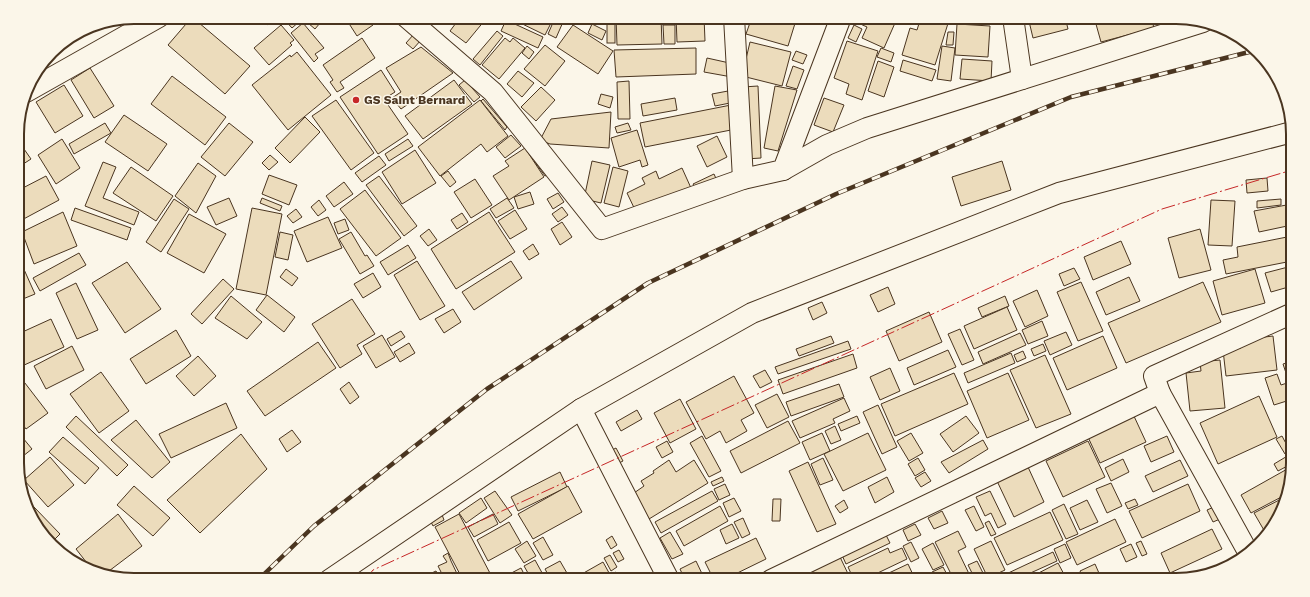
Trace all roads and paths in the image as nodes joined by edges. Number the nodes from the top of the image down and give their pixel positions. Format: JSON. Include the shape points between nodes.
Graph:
{"nodes":[{"id":1,"x":147,"y":24,"type":"edge"},
{"id":2,"x":414,"y":24,"type":"edge"},
{"id":3,"x":734,"y":24,"type":"edge"},
{"id":4,"x":838,"y":24,"type":"edge"},
{"id":5,"x":1014,"y":24,"type":"edge"},
{"id":6,"x":1193,"y":25,"type":"edge"},
{"id":7,"x":1022,"y":79,"type":"junction"},
{"id":8,"x":34,"y":88,"type":"edge"},
{"id":9,"x":1286,"y":134,"type":"edge"},
{"id":10,"x":783,"y":170,"type":"junction"},
{"id":11,"x":743,"y":179,"type":"junction"},
{"id":12,"x":1286,"y":316,"type":"edge"},
{"id":13,"x":1160,"y":393,"type":"junction"},
{"id":14,"x":581,"y":409,"type":"junction"},
{"id":15,"x":1246,"y":548,"type":"edge"},
{"id":16,"x":338,"y":573,"type":"edge"},
{"id":17,"x":665,"y":573,"type":"edge"},
{"id":18,"x":786,"y":573,"type":"edge"}],
"edges":[{"from":1,"to":8,"type":"street"},
{"from":2,"to":11,"type":"street","via":[[493,92],[602,229]]},
{"from":3,"to":11,"type":"street"},
{"from":4,"to":10,"type":"street"},
{"from":5,"to":7,"type":"street"},
{"from":6,"to":7,"type":"street"},
{"from":7,"to":10,"type":"street","via":[[867,128],[827,145]]},
{"from":9,"to":14,"type":"street","via":[[1059,193],[752,313]]},
{"from":10,"to":11,"type":"street"},
{"from":12,"to":13,"type":"street","via":[[1154,376]]},
{"from":13,"to":15,"type":"street"},
{"from":13,"to":18,"type":"street"},
{"from":14,"to":16,"type":"street"},
{"from":14,"to":17,"type":"street"}]}
